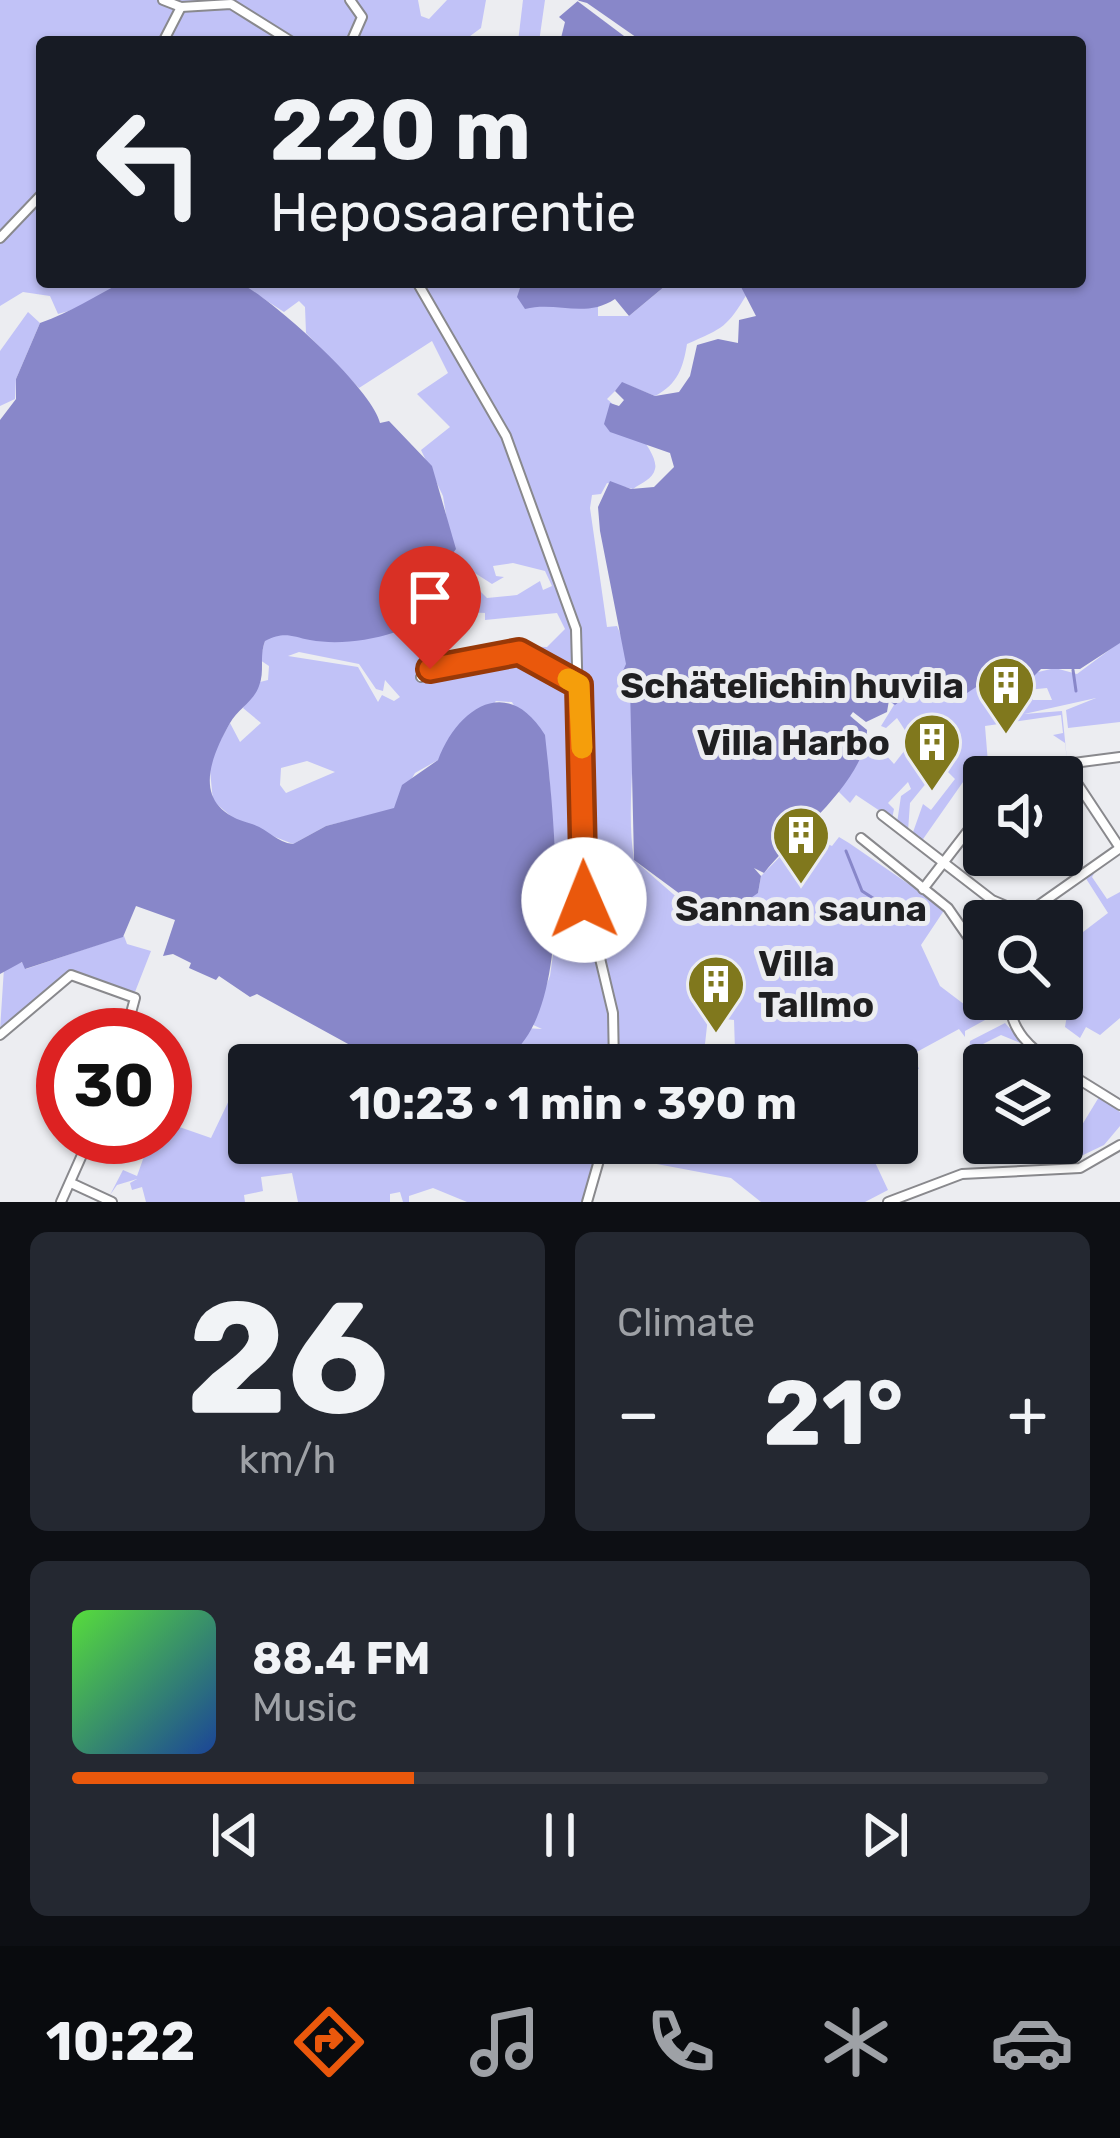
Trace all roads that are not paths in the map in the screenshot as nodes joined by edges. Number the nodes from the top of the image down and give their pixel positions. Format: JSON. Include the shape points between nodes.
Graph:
{"nodes":[{"id":1,"x":163,"y":0,"type":"edge"},
{"id":2,"x":350,"y":0,"type":"edge"},
{"id":3,"x":181,"y":8,"type":"junction"},
{"id":4,"x":167,"y":36,"type":"edge"},
{"id":5,"x":282,"y":36,"type":"edge"},
{"id":6,"x":354,"y":36,"type":"edge"},
{"id":7,"x":36,"y":200,"type":"edge"},
{"id":8,"x":0,"y":238,"type":"edge"},
{"id":9,"x":420,"y":288,"type":"edge"},
{"id":10,"x":421,"y":677,"type":"dead end"},
{"id":11,"x":579,"y":685,"type":"junction"},
{"id":12,"x":1120,"y":757,"type":"edge"},
{"id":13,"x":1083,"y":762,"type":"edge"},
{"id":14,"x":1083,"y":792,"type":"edge"},
{"id":15,"x":882,"y":815,"type":"dead end"},
{"id":16,"x":861,"y":838,"type":"dead end"},
{"id":17,"x":963,"y":838,"type":"edge"},
{"id":18,"x":1120,"y":848,"type":"edge"},
{"id":19,"x":944,"y":863,"type":"junction"},
{"id":20,"x":923,"y":889,"type":"junction"},
{"id":21,"x":992,"y":900,"type":"edge"},
{"id":22,"x":1046,"y":900,"type":"edge"},
{"id":23,"x":963,"y":929,"type":"edge"},
{"id":24,"x":132,"y":1008,"type":"edge"},
{"id":25,"x":0,"y":1036,"type":"edge"},
{"id":26,"x":614,"y":1044,"type":"edge"},
{"id":27,"x":1083,"y":1082,"type":"edge"},
{"id":28,"x":1120,"y":1105,"type":"edge"},
{"id":29,"x":1120,"y":1145,"type":"edge"},
{"id":30,"x":79,"y":1164,"type":"edge"},
{"id":31,"x":598,"y":1164,"type":"edge"},
{"id":32,"x":71,"y":1183,"type":"junction"},
{"id":33,"x":61,"y":1202,"type":"edge"},
{"id":34,"x":112,"y":1202,"type":"edge"},
{"id":35,"x":587,"y":1202,"type":"edge"},
{"id":36,"x":888,"y":1202,"type":"edge"}],
"edges":[{"from":1,"to":3,"type":"street"},
{"from":2,"to":6,"type":"street","via":[[362,17]]},
{"from":3,"to":4,"type":"street"},
{"from":3,"to":5,"type":"street","via":[[231,4]]},
{"from":7,"to":8,"type":"street"},
{"from":9,"to":11,"type":"street","via":[[517,460],[576,629]]},
{"from":10,"to":11,"type":"street","via":[[449,662],[519,652]]},
{"from":11,"to":26,"type":"street","via":[[583,887]]},
{"from":12,"to":13,"type":"street"},
{"from":14,"to":18,"type":"street"},
{"from":15,"to":19,"type":"street"},
{"from":16,"to":20,"type":"street"},
{"from":17,"to":19,"type":"street"},
{"from":18,"to":22,"type":"street"},
{"from":19,"to":20,"type":"street"},
{"from":19,"to":21,"type":"street"},
{"from":20,"to":23,"type":"street"},
{"from":24,"to":25,"type":"street","via":[[135,998],[68,975]]},
{"from":27,"to":28,"type":"street"},
{"from":29,"to":36,"type":"street","via":[[1080,1168],[954,1176]]},
{"from":30,"to":32,"type":"street"},
{"from":31,"to":35,"type":"street"},
{"from":32,"to":33,"type":"street"},
{"from":32,"to":34,"type":"street"}]}
